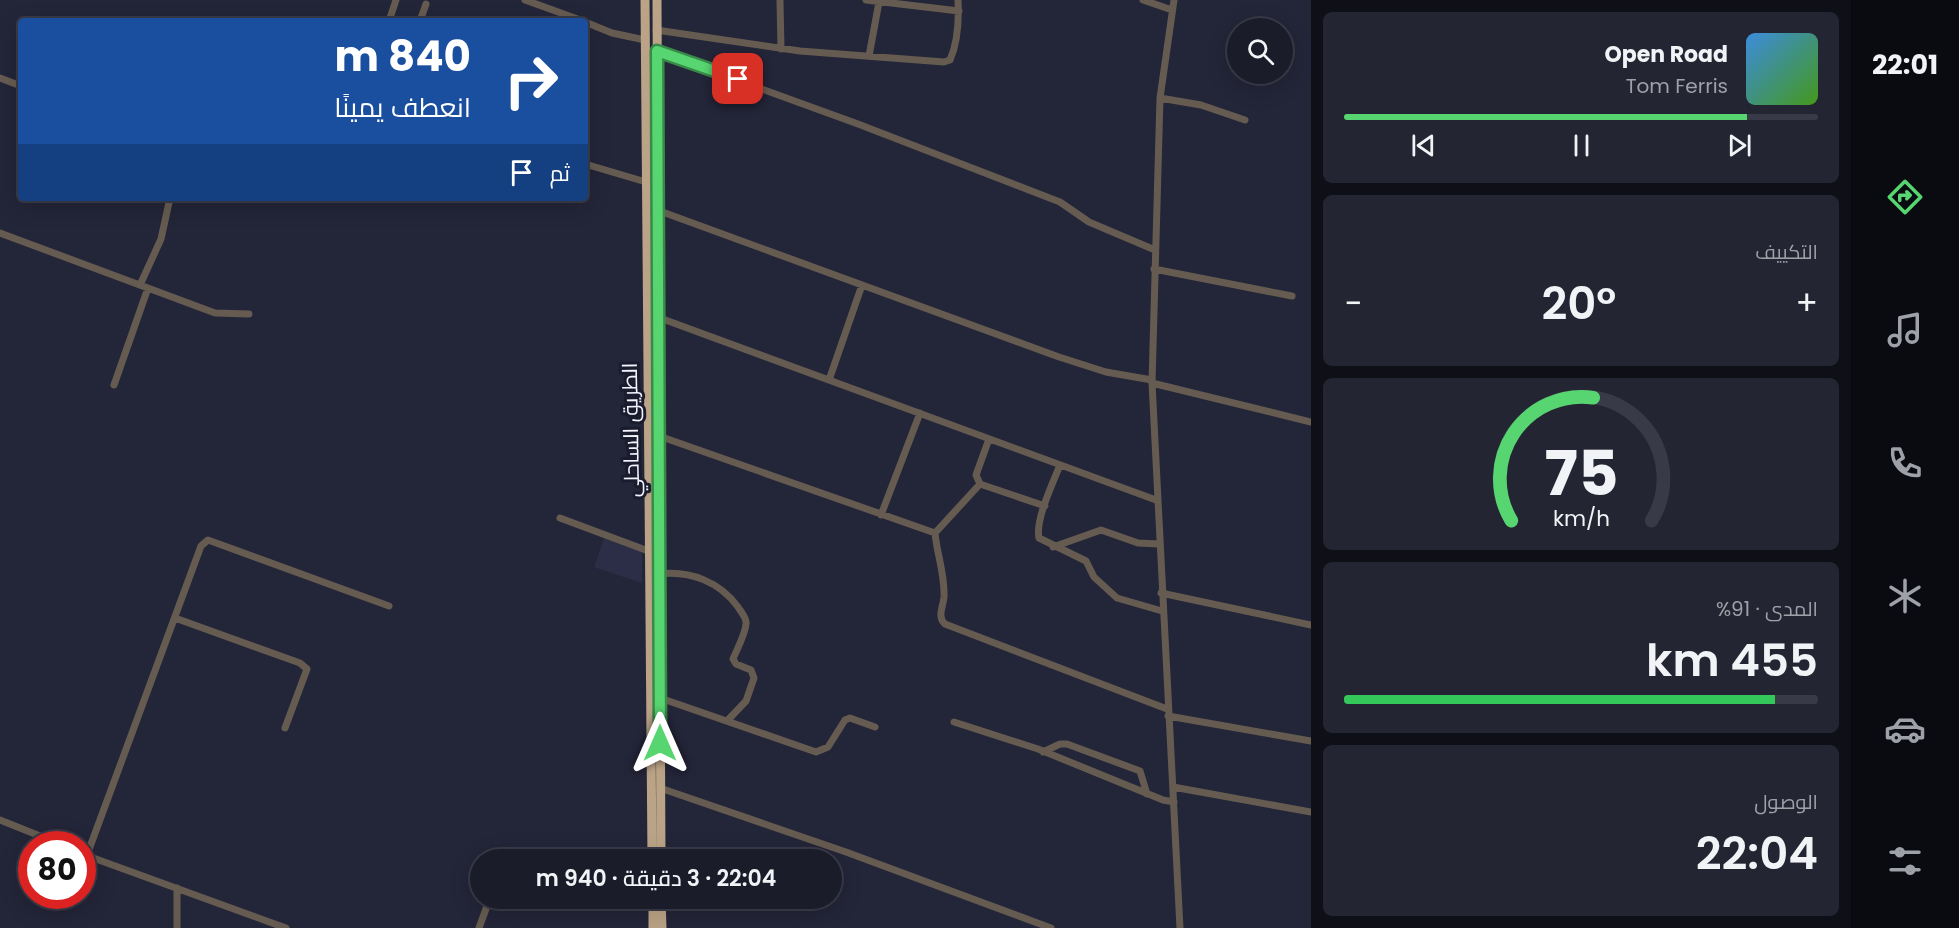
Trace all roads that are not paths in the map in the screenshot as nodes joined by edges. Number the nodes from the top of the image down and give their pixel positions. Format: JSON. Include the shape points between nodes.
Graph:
{"nodes":[{"id":1,"x":395,"y":0,"type":"edge"},
{"id":2,"x":525,"y":0,"type":"edge"},
{"id":3,"x":645,"y":0,"type":"edge"},
{"id":4,"x":657,"y":0,"type":"edge"},
{"id":5,"x":780,"y":0,"type":"edge"},
{"id":6,"x":866,"y":0,"type":"edge"},
{"id":7,"x":958,"y":0,"type":"edge"},
{"id":8,"x":1143,"y":0,"type":"edge"},
{"id":9,"x":1174,"y":0,"type":"edge"},
{"id":10,"x":879,"y":2,"type":"junction"},
{"id":11,"x":426,"y":4,"type":"dead end"},
{"id":12,"x":1172,"y":10,"type":"junction"},
{"id":13,"x":958,"y":11,"type":"junction"},
{"id":14,"x":390,"y":18,"type":"edge"},
{"id":15,"x":421,"y":18,"type":"edge"},
{"id":16,"x":576,"y":18,"type":"edge"},
{"id":17,"x":588,"y":23,"type":"edge"},
{"id":18,"x":656,"y":30,"type":"junction"},
{"id":19,"x":645,"y":40,"type":"junction"},
{"id":20,"x":781,"y":49,"type":"junction"},
{"id":21,"x":657,"y":51,"type":"junction"},
{"id":22,"x":869,"y":57,"type":"junction"},
{"id":23,"x":0,"y":78,"type":"edge"},
{"id":24,"x":18,"y":85,"type":"edge"},
{"id":25,"x":1160,"y":98,"type":"junction"},
{"id":26,"x":1245,"y":120,"type":"dead end"},
{"id":27,"x":588,"y":165,"type":"edge"},
{"id":28,"x":646,"y":182,"type":"junction"},
{"id":29,"x":170,"y":201,"type":"edge"},
{"id":30,"x":657,"y":210,"type":"junction"},
{"id":31,"x":0,"y":233,"type":"edge"},
{"id":32,"x":1155,"y":250,"type":"junction"},
{"id":33,"x":1154,"y":269,"type":"junction"},
{"id":34,"x":140,"y":285,"type":"junction"},
{"id":35,"x":862,"y":285,"type":"junction"},
{"id":36,"x":148,"y":288,"type":"junction"},
{"id":37,"x":1292,"y":296,"type":"dead end"},
{"id":38,"x":249,"y":314,"type":"dead end"},
{"id":39,"x":660,"y":318,"type":"junction"},
{"id":40,"x":829,"y":380,"type":"junction"},
{"id":41,"x":1152,"y":381,"type":"junction"},
{"id":42,"x":114,"y":385,"type":"dead end"},
{"id":43,"x":920,"y":413,"type":"junction"},
{"id":44,"x":1311,"y":422,"type":"edge"},
{"id":45,"x":659,"y":436,"type":"junction"},
{"id":46,"x":989,"y":439,"type":"junction"},
{"id":47,"x":1060,"y":465,"type":"junction"},
{"id":48,"x":980,"y":484,"type":"junction"},
{"id":49,"x":1156,"y":500,"type":"junction"},
{"id":50,"x":1045,"y":506,"type":"junction"},
{"id":51,"x":881,"y":515,"type":"junction"},
{"id":52,"x":560,"y":518,"type":"dead end"},
{"id":53,"x":935,"y":533,"type":"junction"},
{"id":54,"x":1159,"y":544,"type":"junction"},
{"id":55,"x":1053,"y":547,"type":"junction"},
{"id":56,"x":651,"y":552,"type":"junction"},
{"id":57,"x":659,"y":574,"type":"junction"},
{"id":58,"x":1161,"y":593,"type":"junction"},
{"id":59,"x":389,"y":606,"type":"dead end"},
{"id":60,"x":1162,"y":611,"type":"junction"},
{"id":61,"x":175,"y":618,"type":"junction"},
{"id":62,"x":1311,"y":625,"type":"edge"},
{"id":63,"x":660,"y":698,"type":"junction"},
{"id":64,"x":1168,"y":713,"type":"junction"},
{"id":65,"x":728,"y":721,"type":"junction"},
{"id":66,"x":954,"y":722,"type":"dead end"},
{"id":67,"x":875,"y":727,"type":"dead end"},
{"id":68,"x":285,"y":728,"type":"dead end"},
{"id":69,"x":1311,"y":741,"type":"edge"},
{"id":70,"x":1043,"y":752,"type":"junction"},
{"id":71,"x":660,"y":788,"type":"junction"},
{"id":72,"x":1173,"y":788,"type":"junction"},
{"id":73,"x":1147,"y":794,"type":"junction"},
{"id":74,"x":1174,"y":802,"type":"junction"},
{"id":75,"x":1311,"y":812,"type":"edge"},
{"id":76,"x":0,"y":820,"type":"edge"},
{"id":77,"x":28,"y":831,"type":"edge"},
{"id":78,"x":94,"y":831,"type":"edge"},
{"id":79,"x":652,"y":849,"type":"edge"},
{"id":80,"x":661,"y":849,"type":"edge"},
{"id":81,"x":96,"y":858,"type":"edge"},
{"id":82,"x":177,"y":888,"type":"junction"},
{"id":83,"x":486,"y":909,"type":"edge"},
{"id":84,"x":652,"y":909,"type":"edge"},
{"id":85,"x":661,"y":909,"type":"edge"},
{"id":86,"x":177,"y":928,"type":"edge"},
{"id":87,"x":286,"y":928,"type":"edge"},
{"id":88,"x":479,"y":928,"type":"edge"},
{"id":89,"x":653,"y":928,"type":"edge"},
{"id":90,"x":662,"y":928,"type":"edge"},
{"id":91,"x":1051,"y":928,"type":"edge"},
{"id":92,"x":1180,"y":928,"type":"edge"}],
"edges":[{"from":1,"to":14,"type":"street"},
{"from":2,"to":16,"type":"street"},
{"from":3,"to":19,"type":"highway","name":"الطريق الساحلي"},
{"from":4,"to":18,"type":"highway","name":"الطريق الساحلي"},
{"from":5,"to":20,"type":"street"},
{"from":6,"to":10,"type":"street"},
{"from":7,"to":13,"type":"street"},
{"from":8,"to":12,"type":"street"},
{"from":9,"to":12,"type":"street"},
{"from":10,"to":13,"type":"street"},
{"from":10,"to":22,"type":"street"},
{"from":11,"to":15,"type":"street"},
{"from":12,"to":25,"type":"street"},
{"from":13,"to":22,"type":"street","via":[[950,60]]},
{"from":17,"to":19,"type":"street"},
{"from":18,"to":20,"type":"street"},
{"from":18,"to":21,"type":"highway","name":"الطريق الساحلي"},
{"from":19,"to":28,"type":"highway","name":"الطريق الساحلي"},
{"from":20,"to":22,"type":"street"},
{"from":21,"to":30,"type":"highway","name":"الطريق الساحلي"},
{"from":21,"to":32,"type":"street","via":[[1060,202],[1089,222]]},
{"from":23,"to":24,"type":"street"},
{"from":25,"to":26,"type":"street","via":[[1201,105]]},
{"from":25,"to":32,"type":"street"},
{"from":27,"to":28,"type":"street"},
{"from":28,"to":56,"type":"highway","name":"الطريق الساحلي"},
{"from":29,"to":34,"type":"street","via":[[161,239]]},
{"from":30,"to":35,"type":"street"},
{"from":30,"to":39,"type":"highway","name":"الطريق الساحلي"},
{"from":31,"to":34,"type":"street"},
{"from":32,"to":33,"type":"street"},
{"from":33,"to":37,"type":"street"},
{"from":33,"to":41,"type":"street"},
{"from":34,"to":36,"type":"street"},
{"from":35,"to":40,"type":"street"},
{"from":35,"to":41,"type":"street","via":[[1059,357]]},
{"from":36,"to":38,"type":"street","via":[[215,313]]},
{"from":36,"to":42,"type":"street"},
{"from":39,"to":40,"type":"street"},
{"from":39,"to":45,"type":"highway","name":"الطريق الساحلي"},
{"from":40,"to":43,"type":"street"},
{"from":41,"to":44,"type":"street"},
{"from":41,"to":49,"type":"street"},
{"from":43,"to":46,"type":"street"},
{"from":43,"to":51,"type":"street"},
{"from":45,"to":51,"type":"street"},
{"from":45,"to":57,"type":"highway","name":"الطريق الساحلي"},
{"from":46,"to":47,"type":"street"},
{"from":46,"to":48,"type":"street","via":[[976,476]]},
{"from":47,"to":49,"type":"street"},
{"from":47,"to":50,"type":"street"},
{"from":48,"to":50,"type":"street"},
{"from":48,"to":53,"type":"street"},
{"from":49,"to":54,"type":"street"},
{"from":50,"to":55,"type":"street","via":[[1038,532],[1043,542]]},
{"from":51,"to":53,"type":"street"},
{"from":52,"to":56,"type":"street"},
{"from":53,"to":64,"type":"street","via":[[943,579],[940,617],[945,624]]},
{"from":54,"to":55,"type":"street","via":[[1138,543],[1101,530]]},
{"from":54,"to":58,"type":"street"},
{"from":55,"to":60,"type":"street","via":[[1086,561],[1094,577],[1117,598]]},
{"from":56,"to":79,"type":"highway","name":"الطريق الساحلي"},
{"from":57,"to":63,"type":"highway","name":"الطريق الساحلي"},
{"from":57,"to":65,"type":"street","via":[[676,572],[718,586],[745,618],[733,659],[735,664],[751,670],[754,678],[746,700]]},
{"from":58,"to":60,"type":"street"},
{"from":58,"to":62,"type":"street"},
{"from":59,"to":61,"type":"street","via":[[208,540],[201,546]]},
{"from":60,"to":64,"type":"street"},
{"from":61,"to":68,"type":"street","via":[[300,663],[307,669]]},
{"from":61,"to":78,"type":"street"},
{"from":63,"to":65,"type":"street"},
{"from":63,"to":71,"type":"highway","name":"الطريق الساحلي"},
{"from":64,"to":69,"type":"street"},
{"from":64,"to":72,"type":"street"},
{"from":65,"to":67,"type":"street","via":[[816,752],[828,747],[845,720],[850,718]]},
{"from":66,"to":70,"type":"street"},
{"from":70,"to":73,"type":"street"},
{"from":70,"to":73,"type":"street","via":[[1067,744],[1132,766],[1144,777]]},
{"from":71,"to":80,"type":"highway","name":"الطريق الساحلي"},
{"from":71,"to":91,"type":"street"},
{"from":72,"to":74,"type":"street"},
{"from":72,"to":75,"type":"street"},
{"from":73,"to":74,"type":"street"},
{"from":74,"to":92,"type":"street"},
{"from":76,"to":77,"type":"street"},
{"from":81,"to":82,"type":"street"},
{"from":82,"to":86,"type":"street"},
{"from":82,"to":87,"type":"street"},
{"from":83,"to":88,"type":"street"},
{"from":84,"to":89,"type":"highway"},
{"from":85,"to":90,"type":"highway"}]}
